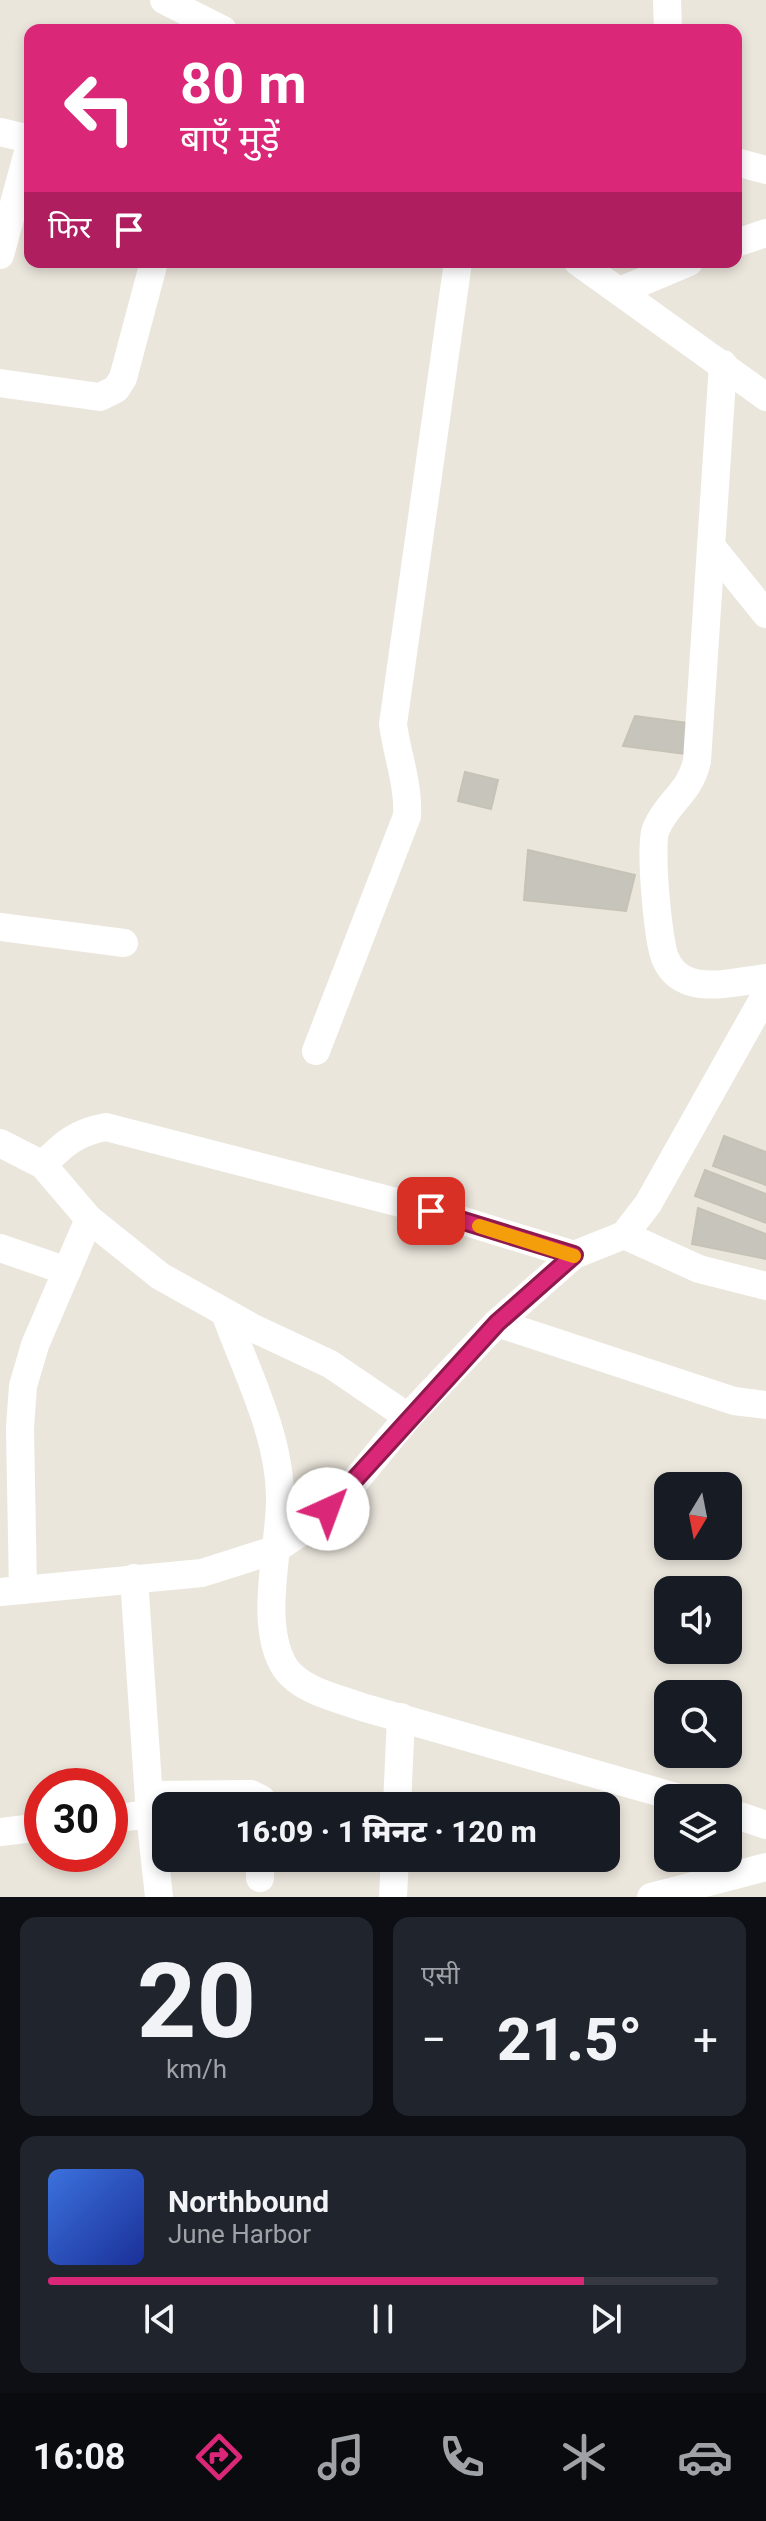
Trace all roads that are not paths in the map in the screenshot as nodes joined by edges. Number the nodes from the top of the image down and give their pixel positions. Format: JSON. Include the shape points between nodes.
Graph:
{"nodes":[{"id":1,"x":164,"y":0,"type":"edge"},
{"id":2,"x":667,"y":0,"type":"edge"},
{"id":3,"x":212,"y":21,"type":"edge"},
{"id":4,"x":668,"y":24,"type":"edge"},
{"id":5,"x":0,"y":132,"type":"edge"},
{"id":6,"x":24,"y":140,"type":"edge"},
{"id":7,"x":742,"y":164,"type":"edge"},
{"id":8,"x":24,"y":165,"type":"edge"},
{"id":9,"x":766,"y":170,"type":"edge"},
{"id":10,"x":766,"y":233,"type":"edge"},
{"id":11,"x":742,"y":241,"type":"edge"},
{"id":12,"x":0,"y":255,"type":"edge"},
{"id":13,"x":152,"y":268,"type":"edge"},
{"id":14,"x":457,"y":268,"type":"edge"},
{"id":15,"x":587,"y":268,"type":"edge"},
{"id":16,"x":675,"y":268,"type":"edge"},
{"id":17,"x":620,"y":291,"type":"junction"},
{"id":18,"x":723,"y":364,"type":"junction"},
{"id":19,"x":0,"y":383,"type":"edge"},
{"id":20,"x":766,"y":397,"type":"edge"},
{"id":21,"x":711,"y":546,"type":"junction"},
{"id":22,"x":766,"y":614,"type":"edge"},
{"id":23,"x":0,"y":927,"type":"edge"},
{"id":24,"x":124,"y":943,"type":"dead end"},
{"id":25,"x":766,"y":978,"type":"edge"},
{"id":26,"x":766,"y":994,"type":"edge"},
{"id":27,"x":316,"y":1051,"type":"dead end"},
{"id":28,"x":0,"y":1143,"type":"edge"},
{"id":29,"x":43,"y":1165,"type":"junction"},
{"id":30,"x":89,"y":1219,"type":"junction"},
{"id":31,"x":624,"y":1235,"type":"junction"},
{"id":32,"x":0,"y":1248,"type":"edge"},
{"id":33,"x":574,"y":1255,"type":"junction"},
{"id":34,"x":67,"y":1271,"type":"junction"},
{"id":35,"x":766,"y":1286,"type":"edge"},
{"id":36,"x":225,"y":1313,"type":"junction"},
{"id":37,"x":497,"y":1323,"type":"junction"},
{"id":38,"x":766,"y":1405,"type":"edge"},
{"id":39,"x":408,"y":1417,"type":"junction"},
{"id":40,"x":274,"y":1550,"type":"junction"},
{"id":41,"x":134,"y":1578,"type":"junction"},
{"id":42,"x":12,"y":1591,"type":"edge"},
{"id":43,"x":401,"y":1717,"type":"junction"},
{"id":44,"x":654,"y":1791,"type":"edge"},
{"id":45,"x":398,"y":1792,"type":"edge"},
{"id":46,"x":149,"y":1804,"type":"junction"},
{"id":47,"x":152,"y":1804,"type":"edge"},
{"id":48,"x":128,"y":1812,"type":"edge"},
{"id":49,"x":742,"y":1817,"type":"edge"},
{"id":50,"x":766,"y":1825,"type":"edge"},
{"id":51,"x":24,"y":1829,"type":"edge"},
{"id":52,"x":0,"y":1832,"type":"edge"},
{"id":53,"x":766,"y":1867,"type":"edge"},
{"id":54,"x":394,"y":1872,"type":"edge"},
{"id":55,"x":159,"y":1897,"type":"edge"},
{"id":56,"x":393,"y":1897,"type":"edge"},
{"id":57,"x":651,"y":1897,"type":"edge"}],
"edges":[{"from":1,"to":3,"type":"street"},
{"from":2,"to":4,"type":"street"},
{"from":5,"to":6,"type":"street"},
{"from":7,"to":9,"type":"street"},
{"from":8,"to":12,"type":"street"},
{"from":10,"to":11,"type":"street"},
{"from":13,"to":19,"type":"street","via":[[116,389],[100,397]]},
{"from":14,"to":27,"type":"street","via":[[393,724],[407,816]]},
{"from":15,"to":17,"type":"street"},
{"from":16,"to":17,"type":"street"},
{"from":17,"to":18,"type":"street"},
{"from":18,"to":20,"type":"street"},
{"from":18,"to":21,"type":"street"},
{"from":21,"to":22,"type":"street"},
{"from":21,"to":25,"type":"street","via":[[697,761],[693,779],[656,827],[652,841],[664,956],[687,982]]},
{"from":23,"to":24,"type":"street"},
{"from":26,"to":31,"type":"street","via":[[648,1204]]},
{"from":28,"to":29,"type":"street"},
{"from":29,"to":30,"type":"street"},
{"from":29,"to":33,"type":"street","via":[[65,1141],[106,1127],[431,1211]]},
{"from":30,"to":34,"type":"street"},
{"from":30,"to":36,"type":"street","via":[[160,1276]]},
{"from":31,"to":33,"type":"street"},
{"from":31,"to":35,"type":"street","via":[[699,1269]]},
{"from":32,"to":34,"type":"street"},
{"from":33,"to":37,"type":"street"},
{"from":34,"to":42,"type":"street","via":[[23,1386]]},
{"from":36,"to":39,"type":"street","via":[[330,1364]]},
{"from":36,"to":40,"type":"street","via":[[275,1457],[280,1499]]},
{"from":37,"to":38,"type":"street","via":[[734,1401]]},
{"from":37,"to":39,"type":"street"},
{"from":39,"to":40,"type":"street","via":[[347,1491]]},
{"from":40,"to":41,"type":"street","via":[[202,1573]]},
{"from":40,"to":43,"type":"street","via":[[273,1639],[287,1670],[312,1689]]},
{"from":41,"to":42,"type":"street"},
{"from":41,"to":46,"type":"street"},
{"from":43,"to":44,"type":"street"},
{"from":43,"to":45,"type":"street"},
{"from":46,"to":47,"type":"street"},
{"from":46,"to":48,"type":"street"},
{"from":46,"to":55,"type":"street"},
{"from":49,"to":50,"type":"street"},
{"from":51,"to":52,"type":"street"},
{"from":53,"to":57,"type":"street"},
{"from":54,"to":56,"type":"street"}]}
